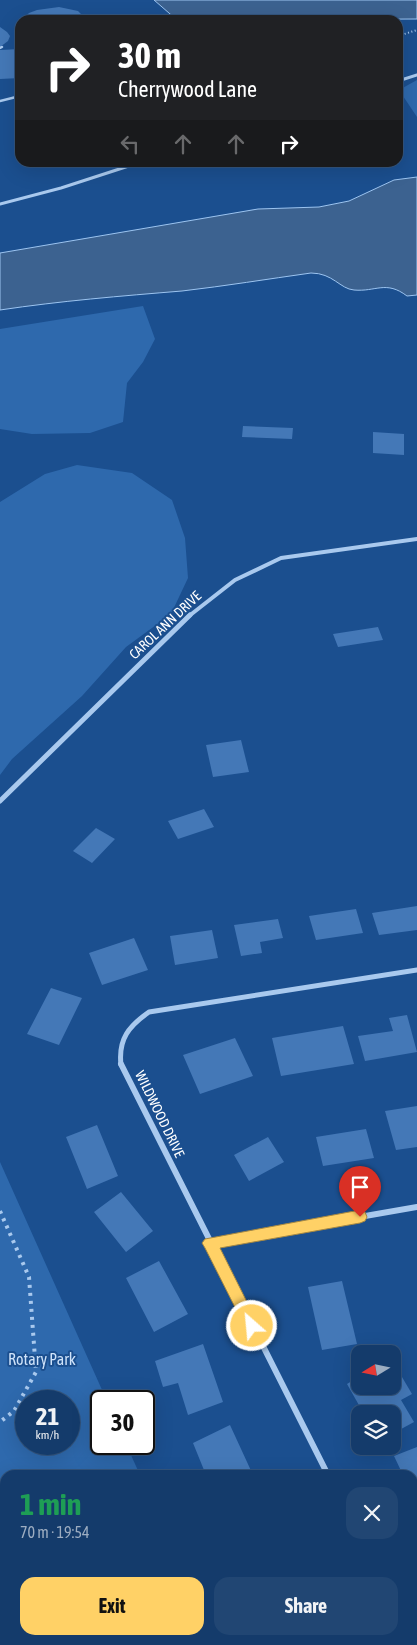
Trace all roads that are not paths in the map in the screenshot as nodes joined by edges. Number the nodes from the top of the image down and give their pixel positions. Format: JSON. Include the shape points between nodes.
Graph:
{"nodes":[{"id":1,"x":417,"y":75,"type":"edge"},
{"id":2,"x":403,"y":79,"type":"edge"},
{"id":3,"x":15,"y":98,"type":"edge"},
{"id":4,"x":0,"y":102,"type":"edge"},
{"id":5,"x":126,"y":167,"type":"edge"},
{"id":6,"x":0,"y":204,"type":"edge"},
{"id":7,"x":417,"y":539,"type":"edge"},
{"id":8,"x":0,"y":801,"type":"edge"},
{"id":9,"x":417,"y":970,"type":"edge"},
{"id":10,"x":417,"y":1207,"type":"edge"},
{"id":11,"x":210,"y":1243,"type":"junction"},
{"id":12,"x":325,"y":1470,"type":"edge"}],
"edges":[{"from":1,"to":2,"type":"street"},
{"from":3,"to":4,"type":"lane"},
{"from":5,"to":6,"type":"street"},
{"from":7,"to":8,"type":"street","name":"CAROL ANN DRIVE","via":[[280,558],[235,580],[195,610]]},
{"from":9,"to":11,"type":"street","name":"WILDWOOD DRIVE","via":[[149,1012],[129,1026],[120,1046],[121,1064]]},
{"from":10,"to":11,"type":"street"},
{"from":11,"to":12,"type":"street","name":"WILDWOOD DRIVE"}]}
